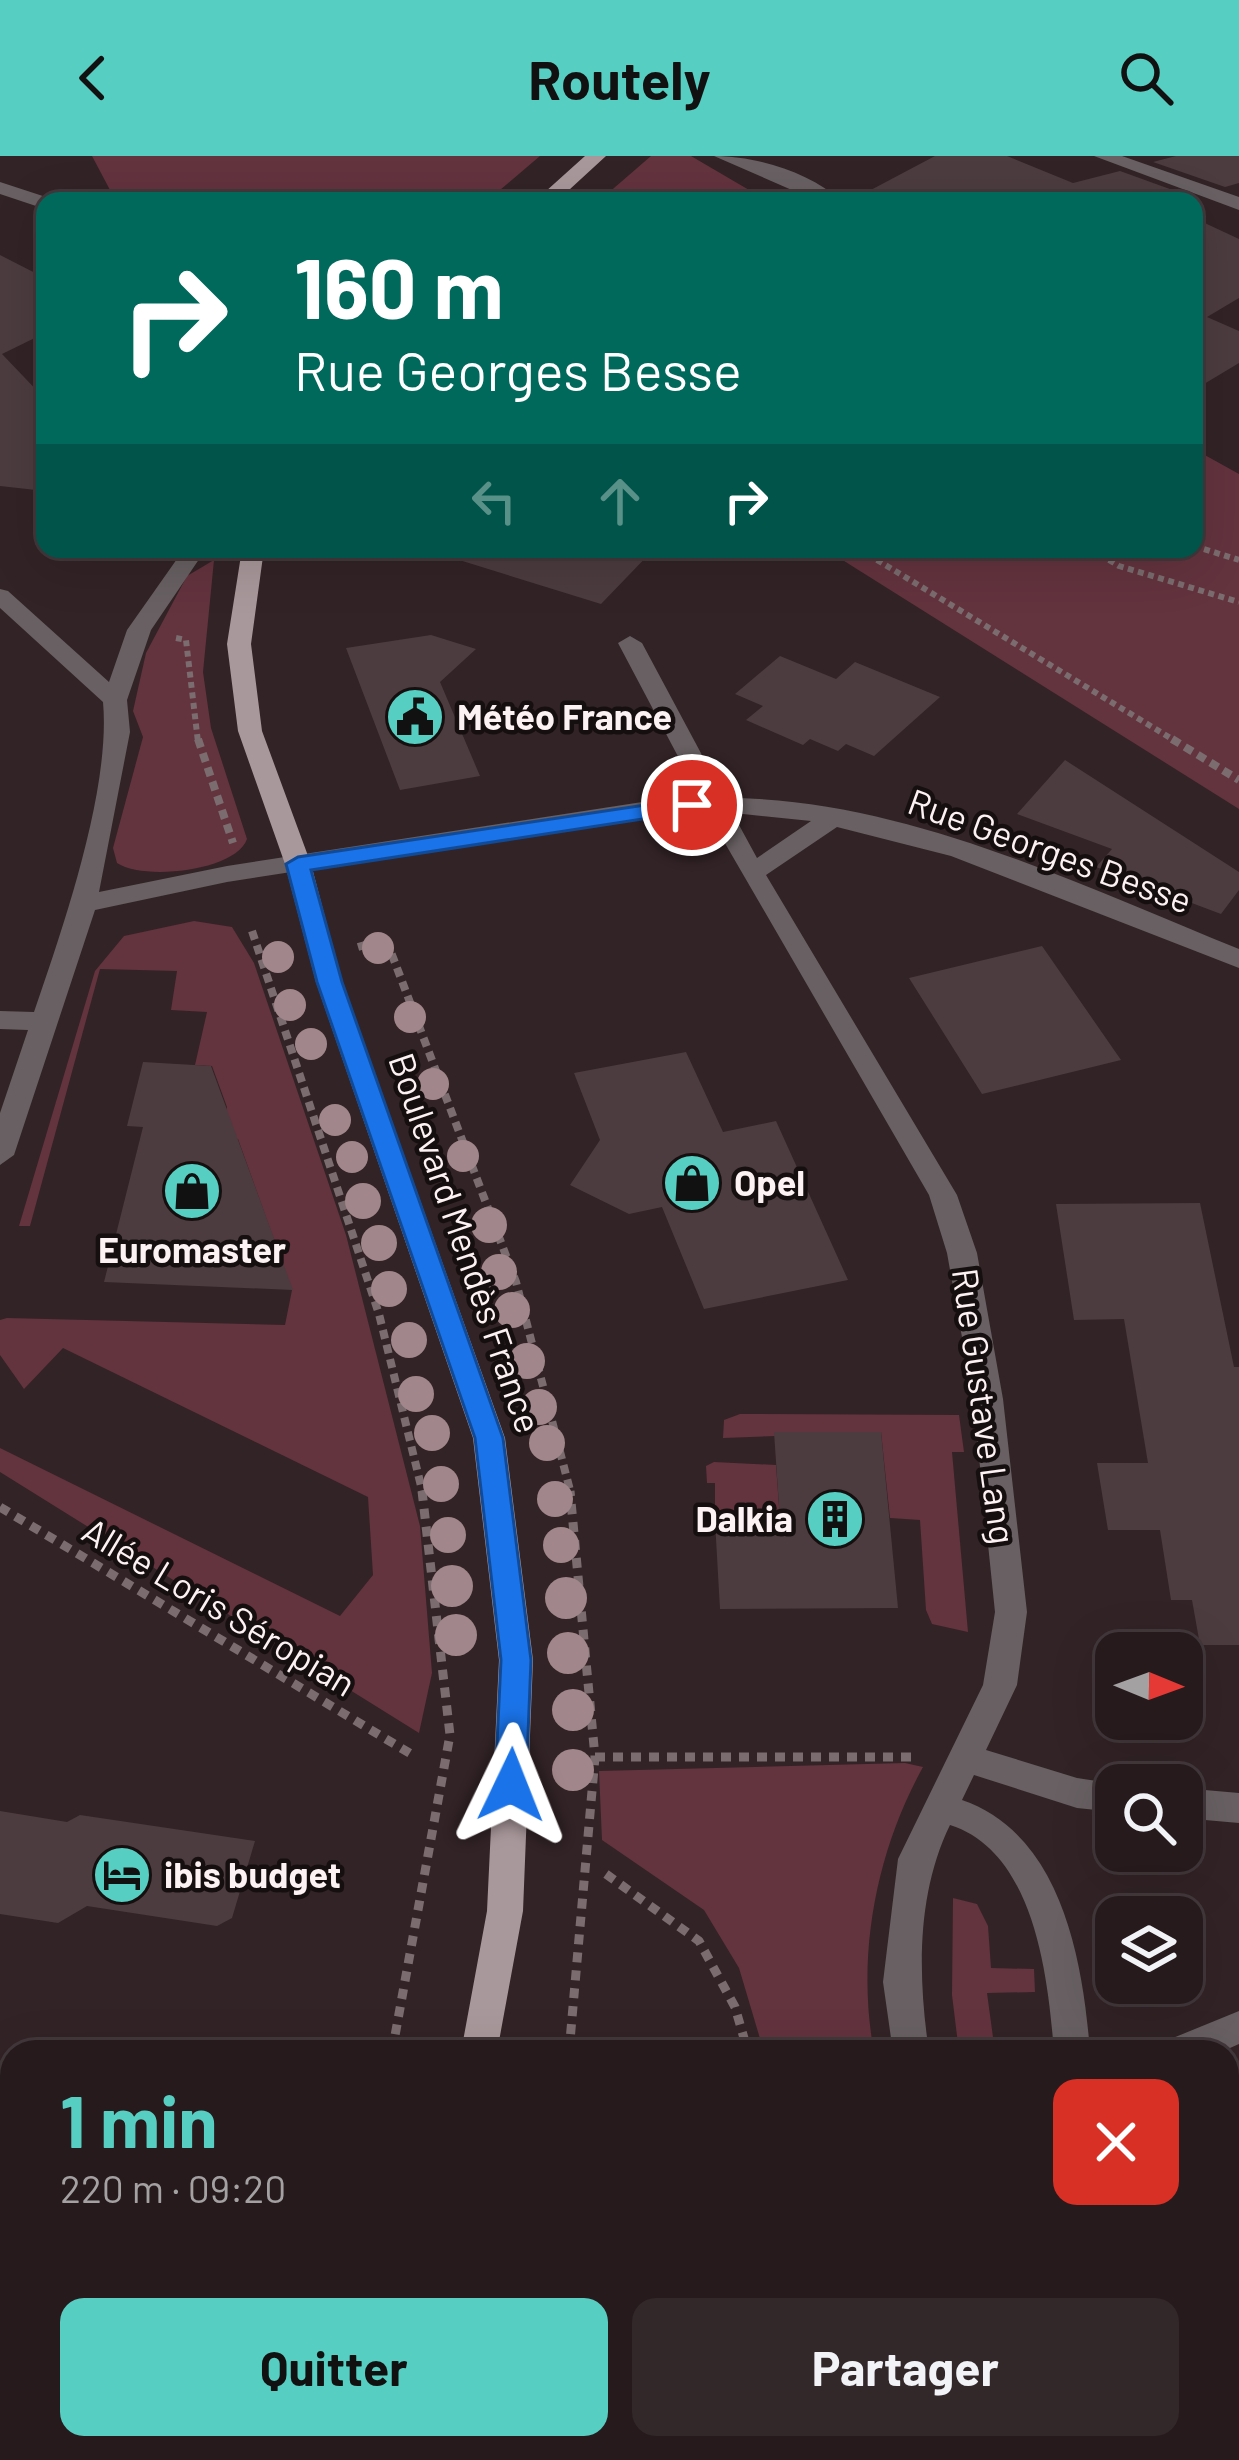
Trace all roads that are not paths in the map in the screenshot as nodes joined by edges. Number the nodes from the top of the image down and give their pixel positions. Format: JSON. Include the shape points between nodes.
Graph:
{"nodes":[{"id":1,"x":596,"y":156,"type":"edge"},
{"id":2,"x":724,"y":156,"type":"edge"},
{"id":3,"x":1104,"y":156,"type":"edge"},
{"id":4,"x":0,"y":188,"type":"edge"},
{"id":5,"x":555,"y":192,"type":"edge"},
{"id":6,"x":814,"y":192,"type":"edge"},
{"id":7,"x":36,"y":199,"type":"edge"},
{"id":8,"x":1239,"y":204,"type":"edge"},
{"id":9,"x":189,"y":558,"type":"edge"},
{"id":10,"x":252,"y":558,"type":"edge"},
{"id":11,"x":0,"y":596,"type":"edge"},
{"id":12,"x":630,"y":643,"type":"dead end"},
{"id":13,"x":116,"y":700,"type":"junction"},
{"id":14,"x":716,"y":803,"type":"junction"},
{"id":15,"x":833,"y":818,"type":"junction"},
{"id":16,"x":298,"y":864,"type":"junction"},
{"id":17,"x":752,"y":873,"type":"junction"},
{"id":18,"x":84,"y":904,"type":"junction"},
{"id":19,"x":1239,"y":959,"type":"edge"},
{"id":20,"x":0,"y":1020,"type":"edge"},
{"id":21,"x":43,"y":1021,"type":"junction"},
{"id":22,"x":0,"y":1155,"type":"edge"},
{"id":23,"x":963,"y":1756,"type":"junction"},
{"id":24,"x":1095,"y":1795,"type":"edge"},
{"id":25,"x":1203,"y":1805,"type":"edge"},
{"id":26,"x":939,"y":1807,"type":"junction"},
{"id":27,"x":1239,"y":1808,"type":"edge"},
{"id":28,"x":1239,"y":2027,"type":"edge"},
{"id":29,"x":481,"y":2040,"type":"edge"},
{"id":30,"x":909,"y":2040,"type":"edge"},
{"id":31,"x":1071,"y":2040,"type":"edge"},
{"id":32,"x":1209,"y":2040,"type":"edge"}],
"edges":[{"from":1,"to":5,"type":"main road"},
{"from":2,"to":6,"type":"street"},
{"from":3,"to":8,"type":"street"},
{"from":4,"to":7,"type":"street"},
{"from":9,"to":13,"type":"street","via":[[140,630]]},
{"from":10,"to":16,"type":"main road","name":"Boulevard Mendès France","via":[[239,644],[250,731]]},
{"from":11,"to":13,"type":"street"},
{"from":12,"to":14,"type":"street","name":"Rue Gustave Lang"},
{"from":13,"to":18,"type":"street","via":[[118,732]]},
{"from":14,"to":15,"type":"street","name":"Rue Georges Besse"},
{"from":14,"to":16,"type":"street","name":"Rue Georges Besse"},
{"from":14,"to":17,"type":"street","name":"Rue Gustave Lang"},
{"from":15,"to":17,"type":"street"},
{"from":15,"to":19,"type":"street","name":"Rue Georges Besse","via":[[929,837]]},
{"from":16,"to":18,"type":"street","name":"Rue Georges Besse"},
{"from":16,"to":29,"type":"main road","name":"Boulevard Mendès France","via":[[329,982],[489,1438],[516,1660],[505,1911]]},
{"from":17,"to":23,"type":"street","name":"Rue Gustave Lang","via":[[943,1195],[962,1253],[988,1399],[1010,1612],[1000,1685]]},
{"from":18,"to":21,"type":"street"},
{"from":20,"to":21,"type":"street"},
{"from":21,"to":22,"type":"street"},
{"from":23,"to":24,"type":"street"},
{"from":23,"to":26,"type":"street","name":"Rue Gustave Lang"},
{"from":25,"to":27,"type":"street"},
{"from":26,"to":30,"type":"street","name":"Rue Gustave Lang","via":[[916,1859],[901,1982]]},
{"from":26,"to":31,"type":"street","via":[[988,1826],[1018,1856],[1040,1901],[1070,2006]]},
{"from":28,"to":32,"type":"street"}]}
